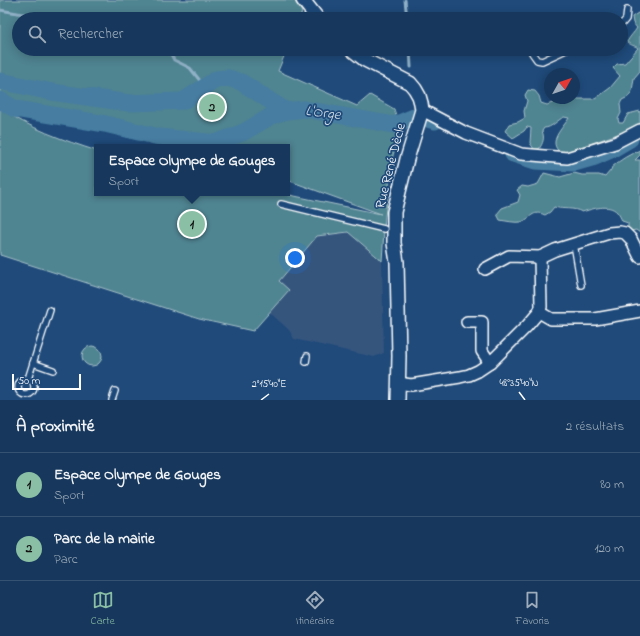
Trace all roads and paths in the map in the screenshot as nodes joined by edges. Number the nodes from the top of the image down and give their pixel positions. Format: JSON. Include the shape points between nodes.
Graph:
{"nodes":[{"id":1,"x":303,"y":0,"type":"edge"},
{"id":2,"x":312,"y":12,"type":"edge"},
{"id":3,"x":360,"y":56,"type":"edge"},
{"id":4,"x":534,"y":56,"type":"edge"},
{"id":5,"x":553,"y":56,"type":"edge"},
{"id":6,"x":421,"y":113,"type":"junction"},
{"id":7,"x":640,"y":130,"type":"edge"},
{"id":8,"x":281,"y":204,"type":"dead end"},
{"id":9,"x":384,"y":229,"type":"dead end"},
{"id":10,"x":574,"y":244,"type":"junction"},
{"id":11,"x":540,"y":256,"type":"junction"},
{"id":12,"x":640,"y":257,"type":"edge"},
{"id":13,"x":485,"y":269,"type":"dead end"},
{"id":14,"x":581,"y":285,"type":"dead end"},
{"id":15,"x":50,"y":310,"type":"dead end"},
{"id":16,"x":640,"y":311,"type":"edge"},
{"id":17,"x":539,"y":312,"type":"junction"},
{"id":18,"x":467,"y":322,"type":"dead end"},
{"id":19,"x":307,"y":356,"type":"dead end"},
{"id":20,"x":306,"y":362,"type":"dead end"},
{"id":21,"x":490,"y":362,"type":"junction"},
{"id":22,"x":33,"y":363,"type":"junction"},
{"id":23,"x":53,"y":370,"type":"dead end"},
{"id":24,"x":28,"y":379,"type":"junction"},
{"id":25,"x":399,"y":382,"type":"junction"},
{"id":26,"x":115,"y":391,"type":"dead end"},
{"id":27,"x":22,"y":398,"type":"edge"},
{"id":28,"x":112,"y":400,"type":"edge"},
{"id":29,"x":398,"y":400,"type":"edge"}],
"edges":[{"from":1,"to":2,"type":"street"},
{"from":3,"to":6,"type":"street","name":"Rue René Dècle","via":[[410,83],[419,96]]},
{"from":4,"to":5,"type":"lane","via":[[536,60],[542,61]]},
{"from":6,"to":7,"type":"street","via":[[521,154],[567,158],[616,143]]},
{"from":6,"to":25,"type":"street","name":"Rue René Dècle","via":[[394,212]]},
{"from":8,"to":9,"type":"lane"},
{"from":10,"to":11,"type":"street"},
{"from":10,"to":12,"type":"street","via":[[608,233],[620,232],[631,239]]},
{"from":10,"to":14,"type":"lane"},
{"from":11,"to":13,"type":"street","via":[[509,256]]},
{"from":11,"to":17,"type":"street"},
{"from":15,"to":22,"type":"lane"},
{"from":16,"to":17,"type":"street","via":[[595,318],[551,319]]},
{"from":17,"to":21,"type":"street"},
{"from":18,"to":21,"type":"street","via":[[482,322],[482,351]]},
{"from":19,"to":20,"type":"lane"},
{"from":21,"to":25,"type":"street","via":[[478,371],[460,377],[411,384]]},
{"from":22,"to":23,"type":"lane"},
{"from":22,"to":24,"type":"lane"},
{"from":24,"to":27,"type":"lane","via":[[21,380],[18,386]]},
{"from":24,"to":27,"type":"lane","via":[[34,385],[33,390]]},
{"from":25,"to":29,"type":"street","name":"Rue René Dècle"},
{"from":26,"to":28,"type":"lane"}]}
